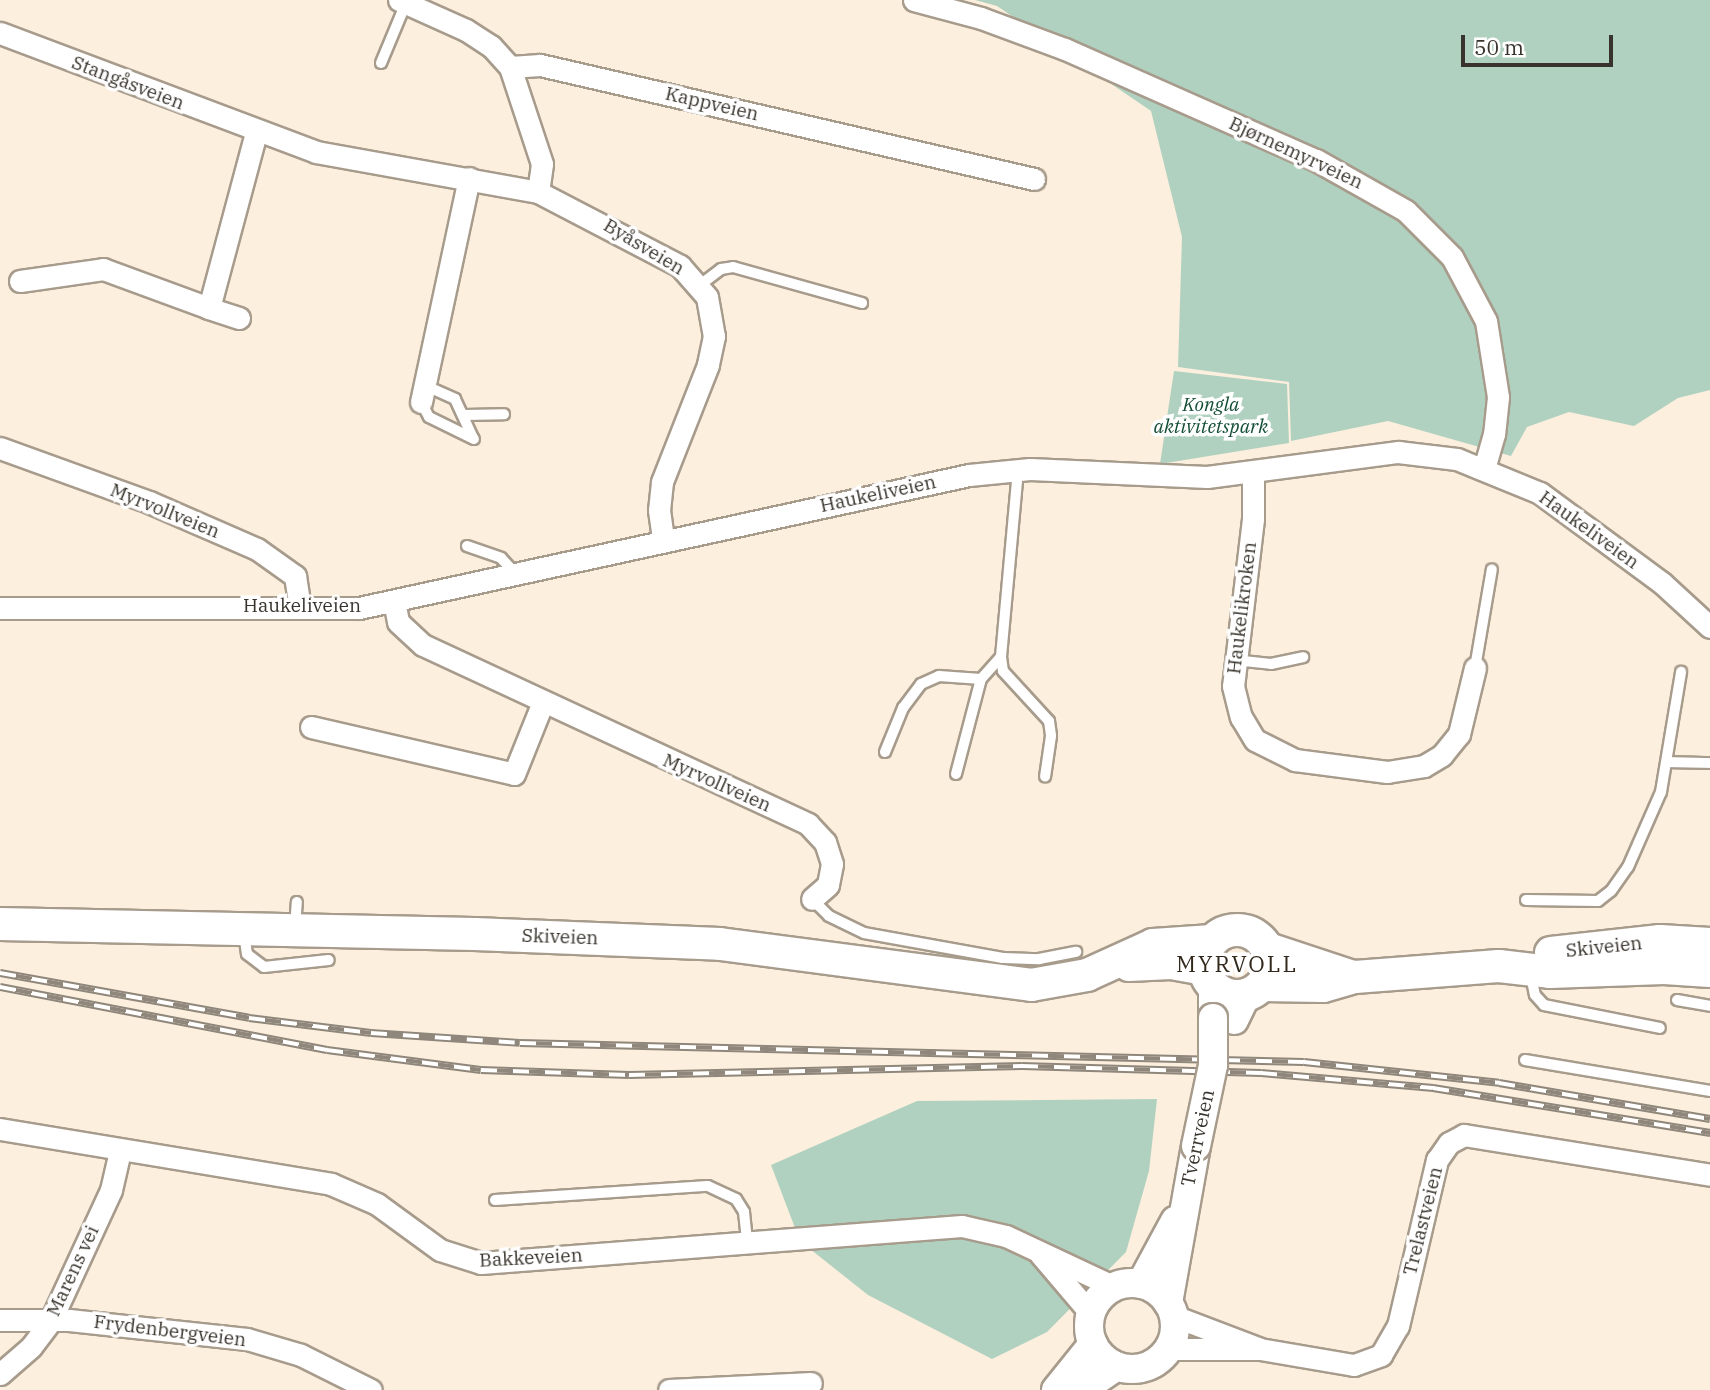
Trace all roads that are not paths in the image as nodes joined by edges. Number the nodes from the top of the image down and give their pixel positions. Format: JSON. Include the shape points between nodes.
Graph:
{"nodes":[{"id":1,"x":914,"y":0,"type":"edge"},
{"id":2,"x":402,"y":2,"type":"edge"},
{"id":3,"x":0,"y":33,"type":"edge"},
{"id":4,"x":382,"y":63,"type":"dead end"},
{"id":5,"x":510,"y":67,"type":"junction"},
{"id":6,"x":256,"y":133,"type":"junction"},
{"id":7,"x":469,"y":178,"type":"junction"},
{"id":8,"x":1034,"y":179,"type":"dead end"},
{"id":9,"x":538,"y":192,"type":"junction"},
{"id":10,"x":20,"y":281,"type":"dead end"},
{"id":11,"x":700,"y":285,"type":"junction"},
{"id":12,"x":862,"y":303,"type":"dead end"},
{"id":13,"x":209,"y":308,"type":"junction"},
{"id":14,"x":240,"y":318,"type":"dead end"},
{"id":15,"x":423,"y":393,"type":"junction"},
{"id":16,"x":504,"y":414,"type":"dead end"},
{"id":17,"x":465,"y":415,"type":"junction"},
{"id":18,"x":0,"y":447,"type":"edge"},
{"id":19,"x":1484,"y":468,"type":"junction"},
{"id":20,"x":1018,"y":470,"type":"junction"},
{"id":21,"x":1253,"y":472,"type":"junction"},
{"id":22,"x":663,"y":539,"type":"junction"},
{"id":23,"x":467,"y":546,"type":"dead end"},
{"id":24,"x":1492,"y":569,"type":"dead end"},
{"id":25,"x":516,"y":573,"type":"junction"},
{"id":26,"x":394,"y":601,"type":"junction"},
{"id":27,"x":300,"y":606,"type":"junction"},
{"id":28,"x":0,"y":608,"type":"edge"},
{"id":29,"x":1710,"y":627,"type":"edge"},
{"id":30,"x":1001,"y":657,"type":"junction"},
{"id":31,"x":1303,"y":657,"type":"dead end"},
{"id":32,"x":1234,"y":660,"type":"junction"},
{"id":33,"x":1475,"y":668,"type":"joint"},
{"id":34,"x":1681,"y":672,"type":"dead end"},
{"id":35,"x":981,"y":679,"type":"junction"},
{"id":36,"x":543,"y":702,"type":"junction"},
{"id":37,"x":311,"y":727,"type":"dead end"},
{"id":38,"x":885,"y":752,"type":"dead end"},
{"id":39,"x":1669,"y":762,"type":"junction"},
{"id":40,"x":1710,"y":763,"type":"edge"},
{"id":41,"x":956,"y":774,"type":"dead end"},
{"id":42,"x":1045,"y":777,"type":"dead end"},
{"id":43,"x":812,"y":899,"type":"joint"},
{"id":44,"x":1526,"y":900,"type":"dead end"},
{"id":45,"x":0,"y":924,"type":"edge"},
{"id":46,"x":244,"y":930,"type":"junction"},
{"id":47,"x":1710,"y":944,"type":"edge"},
{"id":48,"x":1268,"y":949,"type":"junction"},
{"id":49,"x":1076,"y":952,"type":"dead end"},
{"id":50,"x":329,"y":960,"type":"dead end"},
{"id":51,"x":1530,"y":964,"type":"junction"},
{"id":52,"x":1210,"y":965,"type":"junction"},
{"id":53,"x":1710,"y":971,"type":"edge"},
{"id":54,"x":1355,"y":977,"type":"junction"},
{"id":55,"x":1255,"y":990,"type":"junction"},
{"id":56,"x":1677,"y":1000,"type":"dead end"},
{"id":57,"x":1710,"y":1006,"type":"edge"},
{"id":58,"x":1660,"y":1028,"type":"dead end"},
{"id":59,"x":1525,"y":1060,"type":"dead end"},
{"id":60,"x":1213,"y":1065,"type":"junction"},
{"id":61,"x":1710,"y":1091,"type":"edge"},
{"id":62,"x":0,"y":1129,"type":"edge"},
{"id":63,"x":120,"y":1152,"type":"junction"},
{"id":64,"x":1710,"y":1175,"type":"edge"},
{"id":65,"x":495,"y":1200,"type":"dead end"},
{"id":66,"x":1182,"y":1210,"type":"junction"},
{"id":67,"x":747,"y":1242,"type":"junction"},
{"id":68,"x":1040,"y":1254,"type":"junction"},
{"id":69,"x":1128,"y":1285,"type":"junction"},
{"id":70,"x":1171,"y":1309,"type":"junction"},
{"id":71,"x":1091,"y":1314,"type":"junction"},
{"id":72,"x":0,"y":1320,"type":"edge"},
{"id":73,"x":51,"y":1320,"type":"junction"},
{"id":74,"x":1093,"y":1344,"type":"junction"},
{"id":75,"x":1168,"y":1349,"type":"junction"},
{"id":76,"x":1260,"y":1349,"type":"junction"},
{"id":77,"x":1117,"y":1366,"type":"junction"},
{"id":78,"x":0,"y":1374,"type":"edge"},
{"id":79,"x":811,"y":1383,"type":"dead end"},
{"id":80,"x":371,"y":1390,"type":"edge"},
{"id":81,"x":669,"y":1390,"type":"edge"},
{"id":82,"x":1056,"y":1390,"type":"edge"},
{"id":83,"x":1082,"y":1390,"type":"edge"}],
"edges":[{"from":1,"to":19,"type":"street","name":"Bjørnemyrveien","via":[[981,18],[1065,50],[1316,160],[1406,211],[1452,257],[1486,321],[1498,397]]},
{"from":2,"to":4,"type":"lane"},
{"from":2,"to":5,"type":"street","via":[[466,30],[491,46]]},
{"from":3,"to":6,"type":"street","name":"Stangåsveien"},
{"from":5,"to":8,"type":"street","name":"Kappveien","via":[[540,65]]},
{"from":5,"to":9,"type":"street","via":[[542,164]]},
{"from":6,"to":7,"type":"street","name":"Stangåsveien","via":[[367,163]]},
{"from":6,"to":13,"type":"street"},
{"from":7,"to":9,"type":"street","name":"Stangåsveien"},
{"from":7,"to":15,"type":"street"},
{"from":9,"to":11,"type":"street","name":"Byåsveien","via":[[648,246]]},
{"from":10,"to":13,"type":"street","via":[[103,269]]},
{"from":11,"to":12,"type":"lane","via":[[721,269],[733,267]]},
{"from":11,"to":22,"type":"street","name":"Byåsveien","via":[[712,310],[714,336],[701,384],[664,473],[659,500]]},
{"from":13,"to":14,"type":"street"},
{"from":15,"to":17,"type":"lane","via":[[455,399]]},
{"from":15,"to":17,"type":"lane","via":[[429,417],[476,440]]},
{"from":16,"to":17,"type":"lane"},
{"from":18,"to":27,"type":"street","name":"Myrvollveien","via":[[149,502],[257,549],[295,576]]},
{"from":19,"to":21,"type":"street","name":"Haukeliveien","via":[[1398,452]]},
{"from":19,"to":29,"type":"street","name":"Haukeliveien","via":[[1559,504],[1662,583]]},
{"from":20,"to":21,"type":"street","name":"Haukeliveien","via":[[1207,477]]},
{"from":20,"to":22,"type":"street","name":"Haukeliveien","via":[[930,482]]},
{"from":20,"to":30,"type":"lane"},
{"from":21,"to":32,"type":"street","name":"Haukelikroken","via":[[1253,519]]},
{"from":22,"to":25,"type":"street","name":"Haukeliveien"},
{"from":23,"to":25,"type":"lane","via":[[500,558]]},
{"from":24,"to":33,"type":"lane"},
{"from":25,"to":26,"type":"street","name":"Haukeliveien"},
{"from":26,"to":27,"type":"street","name":"Haukeliveien","via":[[359,608]]},
{"from":26,"to":36,"type":"street","name":"Myrvollveien","via":[[398,622],[423,645]]},
{"from":27,"to":28,"type":"street","name":"Haukeliveien"},
{"from":30,"to":35,"type":"lane"},
{"from":30,"to":42,"type":"lane","via":[[1003,671],[1049,720]]},
{"from":31,"to":32,"type":"lane","via":[[1271,664]]},
{"from":32,"to":33,"type":"street","name":"Haukelikroken","via":[[1237,707],[1261,745],[1295,760],[1387,772],[1424,766],[1449,748],[1464,722]]},
{"from":34,"to":39,"type":"lane"},
{"from":35,"to":38,"type":"lane","via":[[939,676],[920,684],[903,708]]},
{"from":35,"to":41,"type":"lane"},
{"from":36,"to":37,"type":"street","via":[[514,775]]},
{"from":36,"to":43,"type":"street","name":"Myrvollveien","via":[[808,824],[825,842],[832,864],[828,885]]},
{"from":39,"to":40,"type":"lane"},
{"from":39,"to":44,"type":"lane","via":[[1644,838],[1611,891],[1591,903]]},
{"from":43,"to":49,"type":"lane","via":[[829,916],[864,933],[1003,958],[1039,959]]},
{"from":45,"to":46,"type":"main road","name":"Skiveien"},
{"from":46,"to":50,"type":"lane","via":[[247,954],[264,967]]},
{"from":46,"to":52,"type":"main road","name":"Skiveien","via":[[296,917],[749,946],[1031,985],[1070,980],[1114,966]]},
{"from":47,"to":51,"type":"main road","name":"Skiveien","via":[[1660,941]]},
{"from":48,"to":52,"type":"main road","via":[[1253,933],[1242,929],[1220,934]]},
{"from":48,"to":54,"type":"main road","name":"Skiveien"},
{"from":48,"to":55,"type":"main road","via":[[1270,968]]},
{"from":51,"to":53,"type":"main road","name":"Skiveien"},
{"from":51,"to":54,"type":"main road","name":"Skiveien"},
{"from":51,"to":58,"type":"lane","via":[[1535,995],[1544,1005]]},
{"from":52,"to":55,"type":"main road","via":[[1228,995]]},
{"from":52,"to":60,"type":"main road","name":"Tverrveien","bridge":true},
{"from":54,"to":55,"type":"main road","name":"Skiveien","via":[[1323,986]]},
{"from":55,"to":60,"type":"main road","name":"Tverrveien"},
{"from":56,"to":57,"type":"lane"},
{"from":59,"to":61,"type":"lane"},
{"from":60,"to":66,"type":"main road","name":"Tverrveien","bridge":true},
{"from":62,"to":63,"type":"street","name":"Bakkeveien"},
{"from":63,"to":67,"type":"street","name":"Bakkeveien","via":[[331,1184],[377,1204],[440,1250],[481,1263]]},
{"from":63,"to":73,"type":"street","name":"Marens vei","via":[[111,1190]]},
{"from":64,"to":76,"type":"street","name":"Trelastveien","via":[[1464,1135],[1449,1143],[1437,1160],[1389,1348],[1374,1360],[1354,1365]]},
{"from":65,"to":67,"type":"lane","via":[[708,1186],[736,1199],[744,1212]]},
{"from":66,"to":69,"type":"main road","name":"Tverrveien"},
{"from":66,"to":70,"type":"main road","name":"Tverrveien"},
{"from":67,"to":68,"type":"street","name":"Bakkeveien","via":[[962,1226],[1006,1236]]},
{"from":68,"to":69,"type":"street","name":"Bakkeveien"},
{"from":68,"to":71,"type":"street","name":"Bakkeveien"},
{"from":69,"to":70,"type":"main road"},
{"from":69,"to":71,"type":"main road","name":"Tverrveien","via":[[1100,1298]]},
{"from":70,"to":75,"type":"main road","name":"Tverrveien"},
{"from":70,"to":76,"type":"street","name":"Trelastveien"},
{"from":71,"to":74,"type":"main road"},
{"from":72,"to":73,"type":"street","name":"Frydenbergveien"},
{"from":73,"to":78,"type":"street","name":"Marens vei","via":[[31,1347]]},
{"from":73,"to":80,"type":"street","name":"Frydenbergveien","via":[[201,1331],[247,1339],[301,1355]]},
{"from":74,"to":77,"type":"main road"},
{"from":74,"to":82,"type":"main road"},
{"from":75,"to":76,"type":"street","name":"Trelastveien"},
{"from":75,"to":77,"type":"main road","via":[[1150,1365]]},
{"from":77,"to":83,"type":"main road"},
{"from":79,"to":81,"type":"street"}]}
